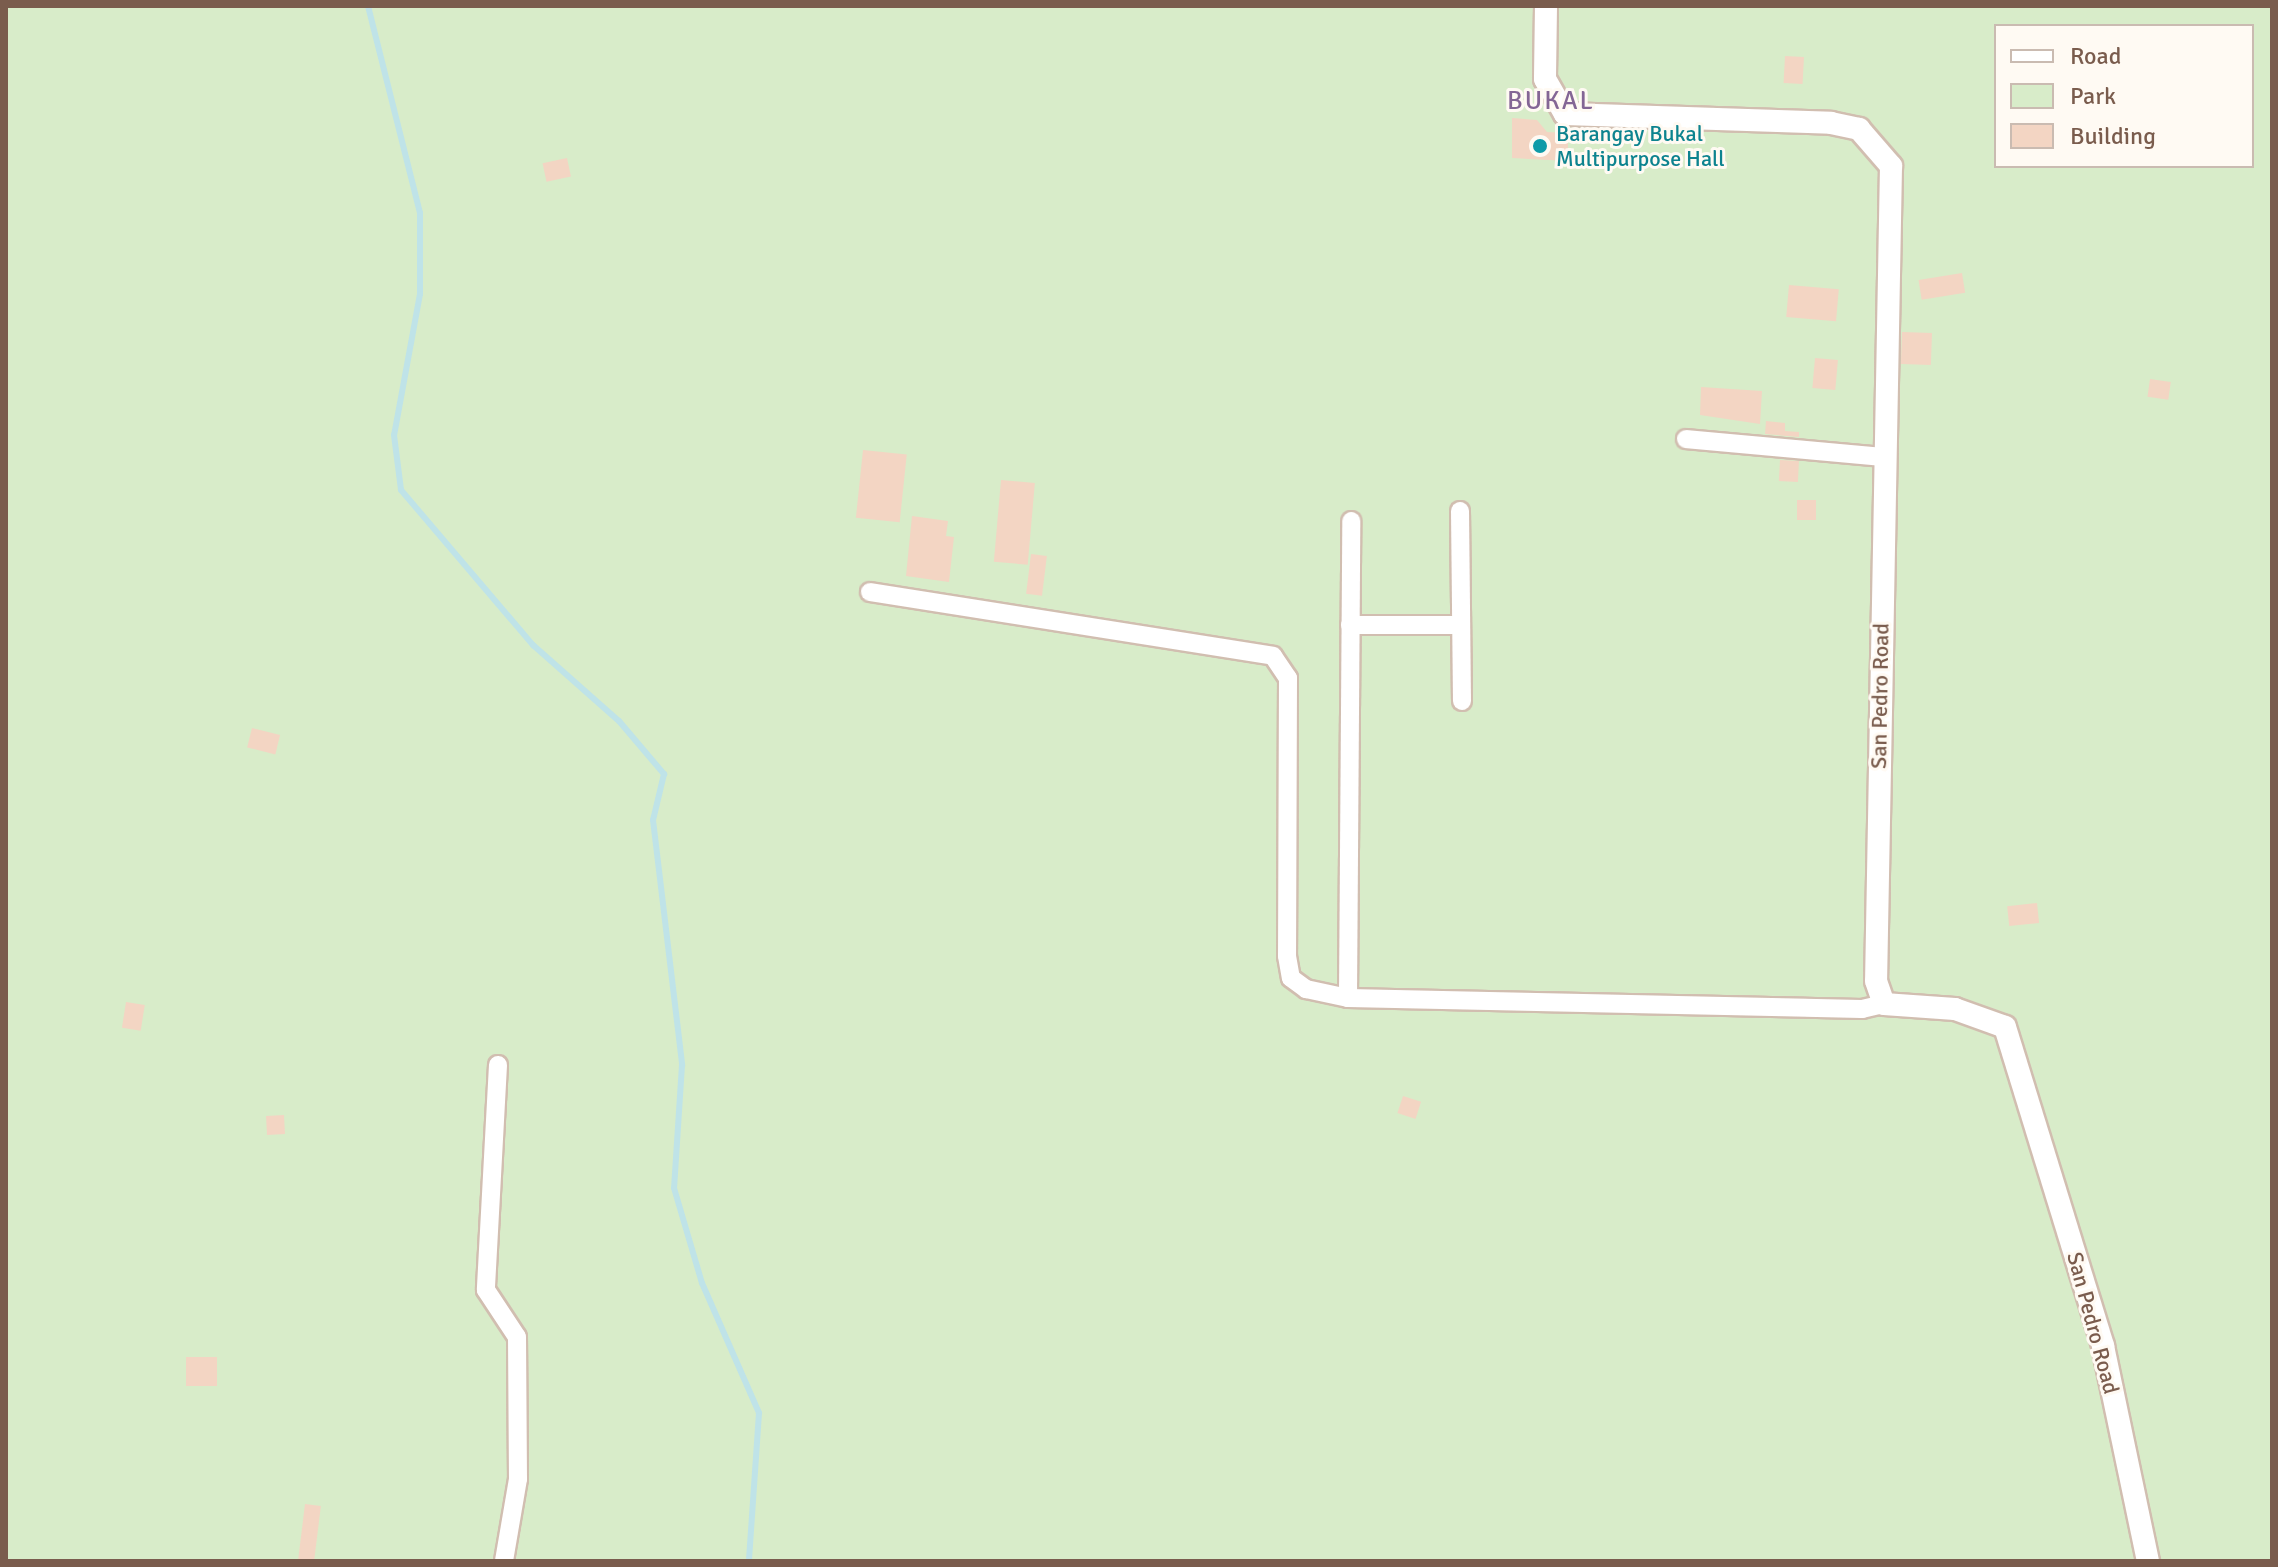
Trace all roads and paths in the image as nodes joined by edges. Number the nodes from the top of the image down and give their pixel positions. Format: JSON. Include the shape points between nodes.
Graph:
{"nodes":[{"id":1,"x":1546,"y":6,"type":"edge"},
{"id":2,"x":1686,"y":439,"type":"dead end"},
{"id":3,"x":1885,"y":457,"type":"junction"},
{"id":4,"x":1460,"y":511,"type":"dead end"},
{"id":5,"x":1351,"y":521,"type":"dead end"},
{"id":6,"x":870,"y":592,"type":"dead end"},
{"id":7,"x":1350,"y":625,"type":"junction"},
{"id":8,"x":1461,"y":625,"type":"junction"},
{"id":9,"x":1462,"y":701,"type":"dead end"},
{"id":10,"x":1348,"y":998,"type":"junction"},
{"id":11,"x":1884,"y":1004,"type":"junction"},
{"id":12,"x":498,"y":1065,"type":"dead end"},
{"id":13,"x":504,"y":1561,"type":"edge"},
{"id":14,"x":2148,"y":1561,"type":"edge"}],
"edges":[{"from":1,"to":3,"type":"street","name":"San Pedro Road","via":[[1545,79],[1565,114],[1831,123],[1859,129],[1875,141],[1894,184]]},
{"from":2,"to":3,"type":"street"},
{"from":3,"to":11,"type":"street","name":"San Pedro Road","via":[[1876,860],[1876,981]]},
{"from":4,"to":8,"type":"street"},
{"from":5,"to":7,"type":"street"},
{"from":6,"to":10,"type":"street","via":[[1273,656],[1288,678],[1291,978],[1306,989]]},
{"from":7,"to":8,"type":"street"},
{"from":7,"to":10,"type":"street"},
{"from":8,"to":9,"type":"street"},
{"from":10,"to":11,"type":"street","via":[[1862,1009]]},
{"from":11,"to":14,"type":"street","name":"San Pedro Road","via":[[1969,1011],[2005,1027],[2103,1346]]},
{"from":12,"to":13,"type":"street","via":[[486,1290],[517,1337],[518,1479]]}]}
